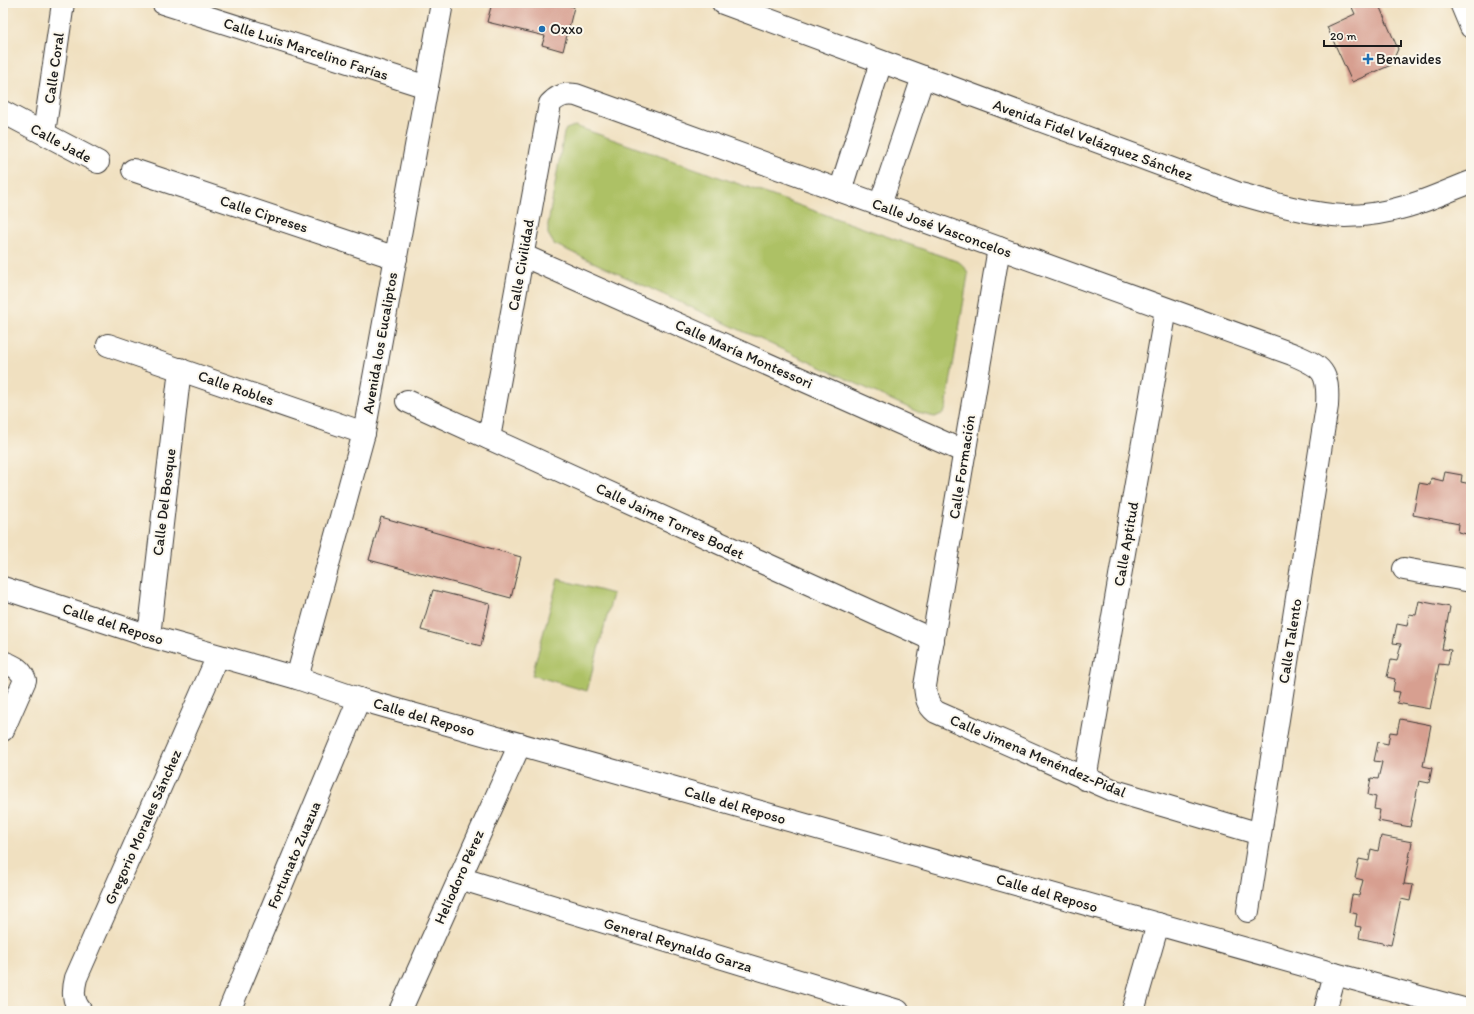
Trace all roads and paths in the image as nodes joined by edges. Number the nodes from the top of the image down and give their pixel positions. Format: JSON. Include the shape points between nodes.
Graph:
{"nodes":[{"id":1,"x":63,"y":3,"type":"edge"},
{"id":2,"x":163,"y":3,"type":"edge"},
{"id":3,"x":442,"y":3,"type":"edge"},
{"id":4,"x":723,"y":3,"type":"edge"},
{"id":5,"x":1461,"y":3,"type":"edge"},
{"id":6,"x":1471,"y":27,"type":"edge"},
{"id":7,"x":881,"y":62,"type":"junction"},
{"id":8,"x":924,"y":77,"type":"junction"},
{"id":9,"x":427,"y":87,"type":"junction"},
{"id":10,"x":559,"y":96,"type":"joint"},
{"id":11,"x":3,"y":112,"type":"edge"},
{"id":12,"x":44,"y":134,"type":"junction"},
{"id":13,"x":98,"y":162,"type":"dead end"},
{"id":14,"x":133,"y":170,"type":"dead end"},
{"id":15,"x":1471,"y":182,"type":"edge"},
{"id":16,"x":840,"y":191,"type":"junction"},
{"id":17,"x":880,"y":205,"type":"junction"},
{"id":18,"x":999,"y":248,"type":"junction"},
{"id":19,"x":522,"y":255,"type":"junction"},
{"id":20,"x":396,"y":258,"type":"junction"},
{"id":21,"x":1166,"y":309,"type":"junction"},
{"id":22,"x":108,"y":345,"type":"dead end"},
{"id":23,"x":180,"y":369,"type":"junction"},
{"id":24,"x":1322,"y":371,"type":"joint"},
{"id":25,"x":407,"y":401,"type":"dead end"},
{"id":26,"x":364,"y":433,"type":"junction"},
{"id":27,"x":490,"y":438,"type":"junction"},
{"id":28,"x":965,"y":452,"type":"junction"},
{"id":29,"x":1404,"y":569,"type":"dead end"},
{"id":30,"x":1471,"y":581,"type":"edge"},
{"id":31,"x":3,"y":588,"type":"edge"},
{"id":32,"x":149,"y":636,"type":"junction"},
{"id":33,"x":933,"y":640,"type":"junction"},
{"id":34,"x":218,"y":656,"type":"junction"},
{"id":35,"x":3,"y":662,"type":"edge"},
{"id":36,"x":297,"y":678,"type":"junction"},
{"id":37,"x":925,"y":686,"type":"joint"},
{"id":38,"x":359,"y":699,"type":"junction"},
{"id":39,"x":3,"y":730,"type":"edge"},
{"id":40,"x":520,"y":744,"type":"junction"},
{"id":41,"x":1085,"y":779,"type":"junction"},
{"id":42,"x":1260,"y":834,"type":"junction"},
{"id":43,"x":459,"y":878,"type":"junction"},
{"id":44,"x":1248,"y":911,"type":"dead end"},
{"id":45,"x":1158,"y":924,"type":"junction"},
{"id":46,"x":1335,"y":974,"type":"junction"},
{"id":47,"x":77,"y":1005,"type":"edge"},
{"id":48,"x":229,"y":1011,"type":"edge"},
{"id":49,"x":400,"y":1011,"type":"edge"},
{"id":50,"x":898,"y":1011,"type":"edge"},
{"id":51,"x":1133,"y":1011,"type":"edge"},
{"id":52,"x":1325,"y":1011,"type":"edge"},
{"id":53,"x":1471,"y":1011,"type":"edge"}],
"edges":[{"from":1,"to":12,"type":"street","name":"Calle Coral"},
{"from":2,"to":9,"type":"street","name":"Calle Luis Marcelino Farías"},
{"from":3,"to":9,"type":"street","name":"Avenida los Eucaliptos"},
{"from":4,"to":7,"type":"street","name":"Avenida Fidel Velázquez Sánchez"},
{"from":5,"to":6,"type":"street"},
{"from":7,"to":8,"type":"street","name":"Avenida Fidel Velázquez Sánchez"},
{"from":7,"to":16,"type":"street"},
{"from":8,"to":15,"type":"street","name":"Avenida Fidel Velázquez Sánchez","via":[[1237,193],[1302,210],[1346,216],[1376,213],[1409,206]]},
{"from":8,"to":17,"type":"street"},
{"from":9,"to":20,"type":"street","name":"Avenida los Eucaliptos"},
{"from":10,"to":16,"type":"street","name":"Calle José Vasconcelos","via":[[576,95]]},
{"from":10,"to":19,"type":"street","name":"Calle Civilidad","via":[[550,104]]},
{"from":11,"to":12,"type":"street","name":"Calle Jade"},
{"from":12,"to":13,"type":"street","name":"Calle Jade"},
{"from":14,"to":20,"type":"street","name":"Calle Cipreses"},
{"from":16,"to":17,"type":"street","name":"Calle José Vasconcelos"},
{"from":17,"to":18,"type":"street","name":"Calle José Vasconcelos"},
{"from":18,"to":21,"type":"street","name":"Calle José Vasconcelos"},
{"from":18,"to":28,"type":"street","name":"Calle Formación"},
{"from":19,"to":27,"type":"street","name":"Calle Civilidad"},
{"from":19,"to":28,"type":"street","name":"Calle María Montessori"},
{"from":20,"to":26,"type":"street","name":"Avenida los Eucaliptos"},
{"from":21,"to":24,"type":"street","name":"Calle José Vasconcelos","via":[[1292,354],[1316,365]]},
{"from":21,"to":41,"type":"street","name":"Calle Aptitud"},
{"from":22,"to":23,"type":"street","name":"Calle Robles"},
{"from":23,"to":26,"type":"street","name":"Calle Robles"},
{"from":23,"to":32,"type":"street","name":"Calle Del Bosque"},
{"from":24,"to":42,"type":"street","name":"Calle Talento","via":[[1328,388],[1327,406]]},
{"from":25,"to":27,"type":"street","name":"Calle Jaime Torres Bodet"},
{"from":26,"to":36,"type":"street","name":"Avenida los Eucaliptos"},
{"from":27,"to":33,"type":"street","name":"Calle Jaime Torres Bodet"},
{"from":28,"to":33,"type":"street","name":"Calle Formación"},
{"from":29,"to":30,"type":"street"},
{"from":31,"to":32,"type":"street","name":"Calle del Reposo"},
{"from":32,"to":34,"type":"street","name":"Calle del Reposo"},
{"from":33,"to":37,"type":"street","name":"Calle Formación"},
{"from":34,"to":36,"type":"street","name":"Calle del Reposo"},
{"from":34,"to":47,"type":"street","name":"Gregorio Morales Sánchez","via":[[76,978],[73,988]]},
{"from":35,"to":39,"type":"street","via":[[17,668],[23,674],[24,680]]},
{"from":36,"to":38,"type":"street","name":"Calle del Reposo"},
{"from":37,"to":41,"type":"street","name":"Calle Jimena Menéndez-Pidal","via":[[927,702],[936,712]]},
{"from":38,"to":40,"type":"street","name":"Calle del Reposo"},
{"from":38,"to":48,"type":"street","name":"Fortunato Zuazua"},
{"from":40,"to":43,"type":"street","name":"Heliodoro Pérez"},
{"from":40,"to":45,"type":"street","name":"Calle del Reposo"},
{"from":41,"to":42,"type":"street","name":"Calle Jimena Menéndez-Pidal","via":[[1114,791]]},
{"from":42,"to":44,"type":"street","name":"Calle Talento"},
{"from":43,"to":49,"type":"street","name":"Heliodoro Pérez"},
{"from":43,"to":50,"type":"street","name":"General Reynaldo Garza"},
{"from":45,"to":46,"type":"street","name":"Calle del Reposo"},
{"from":45,"to":51,"type":"street"},
{"from":46,"to":52,"type":"street"},
{"from":46,"to":53,"type":"street","name":"Calle del Reposo"}]}
